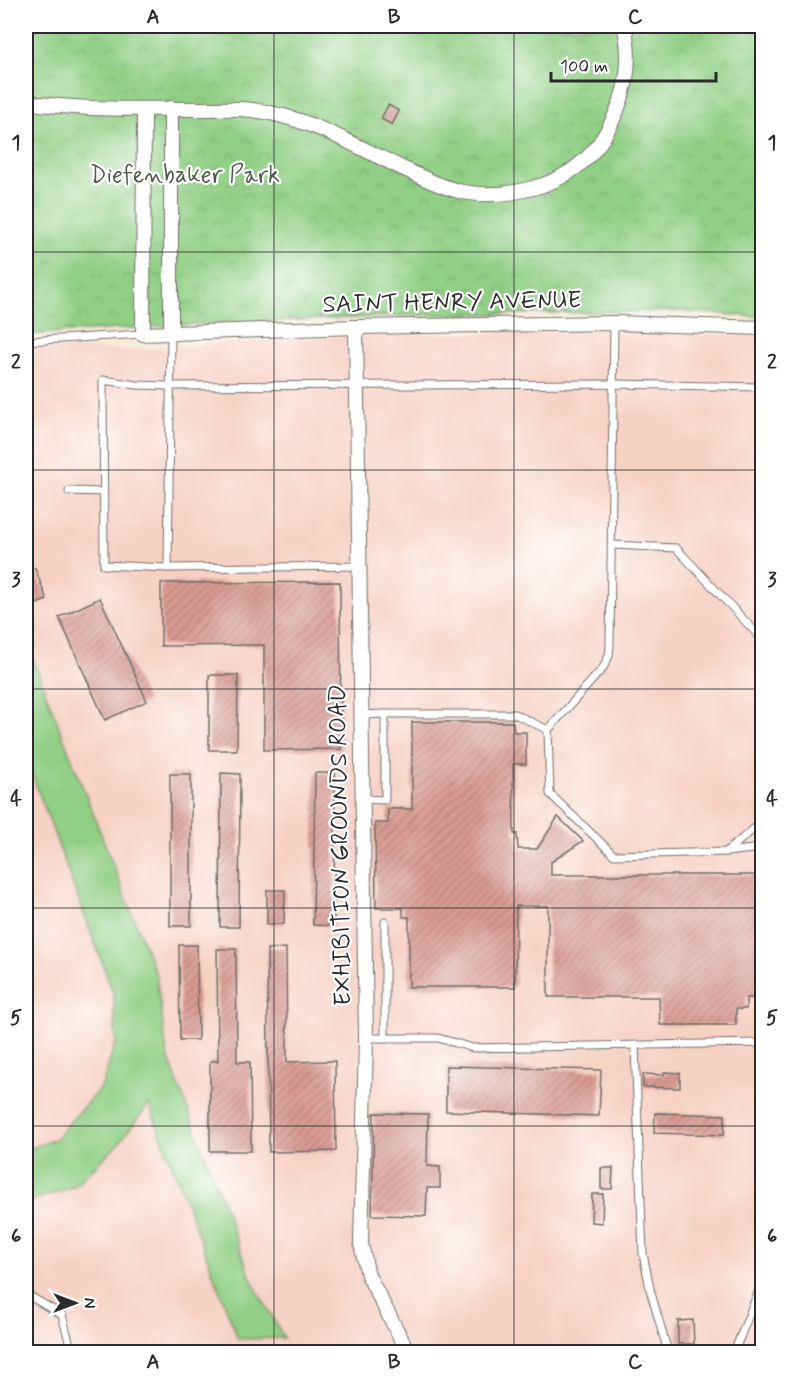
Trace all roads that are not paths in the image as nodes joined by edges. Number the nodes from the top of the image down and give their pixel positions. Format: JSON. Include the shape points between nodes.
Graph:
{"nodes":[{"id":1,"x":624,"y":26,"type":"edge"},
{"id":2,"x":26,"y":102,"type":"edge"},
{"id":3,"x":171,"y":108,"type":"junction"},
{"id":4,"x":144,"y":109,"type":"junction"},
{"id":5,"x":614,"y":323,"type":"junction"},
{"id":6,"x":356,"y":327,"type":"junction"},
{"id":7,"x":762,"y":328,"type":"edge"},
{"id":8,"x":171,"y":333,"type":"junction"},
{"id":9,"x":143,"y":334,"type":"junction"},
{"id":10,"x":26,"y":341,"type":"edge"},
{"id":11,"x":614,"y":384,"type":"junction"},
{"id":12,"x":170,"y":386,"type":"junction"},
{"id":13,"x":357,"y":386,"type":"junction"},
{"id":14,"x":762,"y":387,"type":"edge"},
{"id":15,"x":69,"y":491,"type":"dead end"},
{"id":16,"x":103,"y":492,"type":"junction"},
{"id":17,"x":612,"y":545,"type":"junction"},
{"id":18,"x":360,"y":566,"type":"junction"},
{"id":19,"x":168,"y":568,"type":"junction"},
{"id":20,"x":762,"y":639,"type":"edge"},
{"id":21,"x":385,"y":714,"type":"junction"},
{"id":22,"x":361,"y":715,"type":"junction"},
{"id":23,"x":548,"y":730,"type":"junction"},
{"id":24,"x":364,"y":799,"type":"junction"},
{"id":25,"x":762,"y":822,"type":"edge"},
{"id":26,"x":762,"y":848,"type":"edge"},
{"id":27,"x":726,"y":852,"type":"junction"},
{"id":28,"x":385,"y":922,"type":"dead end"},
{"id":29,"x":366,"y":1038,"type":"junction"},
{"id":30,"x":385,"y":1038,"type":"junction"},
{"id":31,"x":762,"y":1043,"type":"edge"},
{"id":32,"x":635,"y":1046,"type":"junction"},
{"id":33,"x":762,"y":1283,"type":"edge"},
{"id":34,"x":26,"y":1294,"type":"edge"},
{"id":35,"x":72,"y":1353,"type":"edge"},
{"id":36,"x":408,"y":1353,"type":"edge"},
{"id":37,"x":668,"y":1353,"type":"edge"},
{"id":38,"x":734,"y":1353,"type":"edge"}],
"edges":[{"from":1,"to":3,"type":"street","via":[[628,74],[611,124],[594,152],[574,169],[552,182],[524,191],[463,192],[430,181],[291,117],[252,110]]},
{"from":2,"to":4,"type":"street"},
{"from":3,"to":4,"type":"street"},
{"from":3,"to":8,"type":"street"},
{"from":4,"to":9,"type":"street"},
{"from":5,"to":6,"type":"street","name":"SAINT HENRY AVENUE"},
{"from":5,"to":7,"type":"street","name":"SAINT HENRY AVENUE"},
{"from":5,"to":11,"type":"lane"},
{"from":6,"to":8,"type":"street","name":"SAINT HENRY AVENUE"},
{"from":6,"to":13,"type":"street","name":"EXHIBITION GROUNDS ROAD"},
{"from":8,"to":9,"type":"street","name":"SAINT HENRY AVENUE"},
{"from":8,"to":12,"type":"lane"},
{"from":9,"to":10,"type":"lane"},
{"from":11,"to":13,"type":"lane"},
{"from":11,"to":14,"type":"lane"},
{"from":11,"to":17,"type":"lane"},
{"from":12,"to":13,"type":"lane"},
{"from":12,"to":16,"type":"lane","via":[[103,380]]},
{"from":12,"to":19,"type":"lane"},
{"from":13,"to":18,"type":"street","name":"EXHIBITION GROUNDS ROAD"},
{"from":15,"to":16,"type":"lane"},
{"from":16,"to":19,"type":"lane","via":[[104,565]]},
{"from":17,"to":20,"type":"lane","via":[[676,548]]},
{"from":17,"to":23,"type":"lane","via":[[609,656],[603,668]]},
{"from":18,"to":19,"type":"lane"},
{"from":18,"to":22,"type":"street","name":"EXHIBITION GROUNDS ROAD"},
{"from":21,"to":22,"type":"lane"},
{"from":21,"to":23,"type":"lane","via":[[515,714]]},
{"from":21,"to":24,"type":"lane","via":[[385,800]]},
{"from":22,"to":24,"type":"street","name":"EXHIBITION GROUNDS ROAD"},
{"from":23,"to":27,"type":"lane","via":[[550,794],[614,855]]},
{"from":24,"to":29,"type":"street","name":"EXHIBITION GROUNDS ROAD"},
{"from":25,"to":27,"type":"lane"},
{"from":26,"to":27,"type":"lane"},
{"from":28,"to":30,"type":"lane"},
{"from":29,"to":30,"type":"lane"},
{"from":29,"to":36,"type":"street","name":"EXHIBITION GROUNDS ROAD","via":[[361,1244],[368,1275]]},
{"from":30,"to":32,"type":"lane","via":[[438,1038],[473,1048]]},
{"from":31,"to":32,"type":"lane"},
{"from":32,"to":37,"type":"lane","via":[[643,1254]]},
{"from":33,"to":38,"type":"lane"},
{"from":34,"to":35,"type":"lane","via":[[62,1315]]}]}
